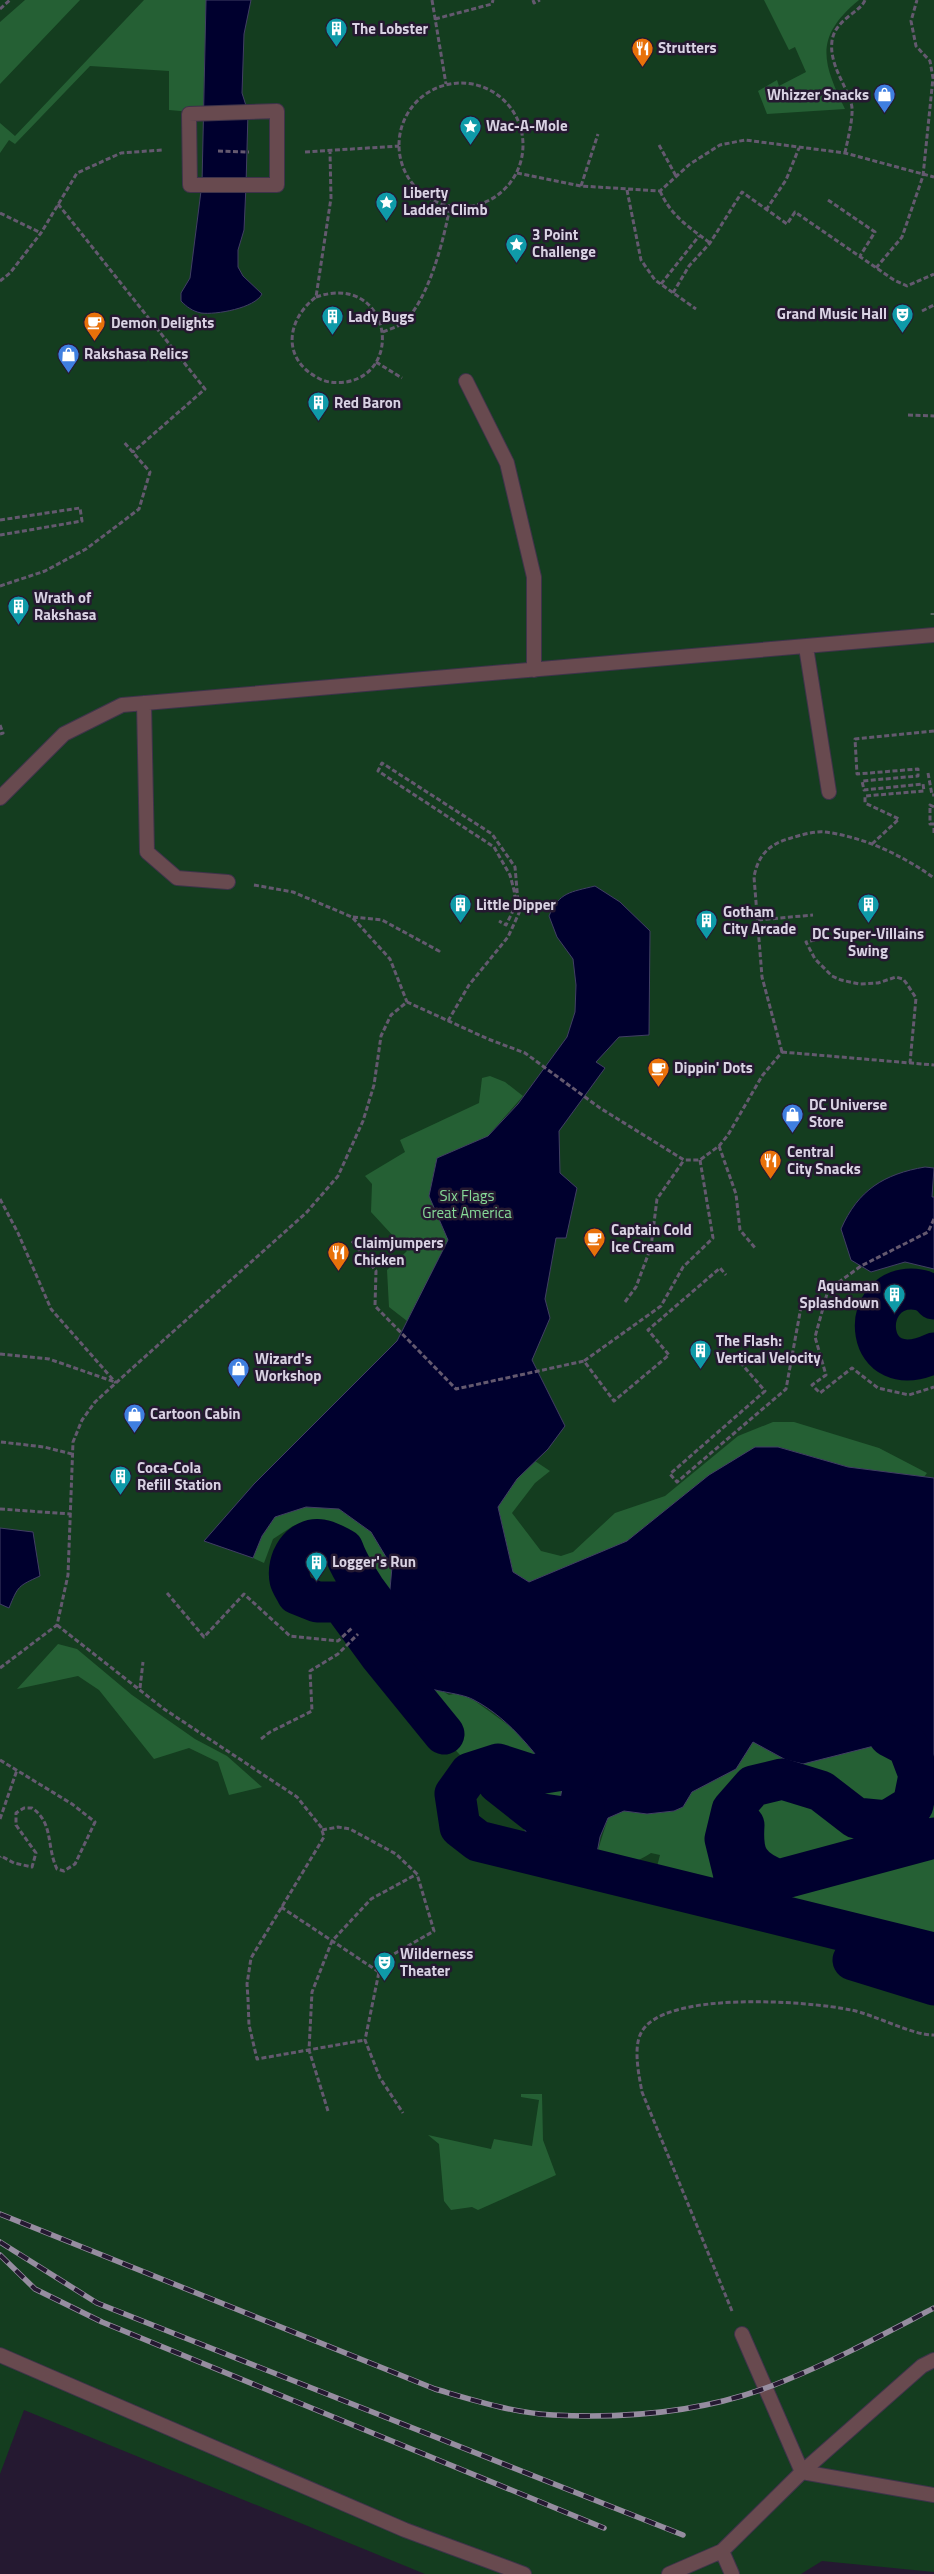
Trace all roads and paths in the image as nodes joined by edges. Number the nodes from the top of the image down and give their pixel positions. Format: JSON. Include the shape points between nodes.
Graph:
{"nodes":[{"id":1,"x":10,"y":0,"type":"edge"},
{"id":2,"x":432,"y":0,"type":"edge"},
{"id":3,"x":493,"y":0,"type":"edge"},
{"id":4,"x":533,"y":0,"type":"edge"},
{"id":5,"x":540,"y":0,"type":"edge"},
{"id":6,"x":865,"y":0,"type":"edge"},
{"id":7,"x":917,"y":0,"type":"edge"},
{"id":8,"x":0,"y":9,"type":"edge"},
{"id":9,"x":435,"y":20,"type":"junction"},
{"id":10,"x":446,"y":84,"type":"junction"},
{"id":11,"x":598,"y":134,"type":"dead end"},
{"id":12,"x":659,"y":145,"type":"dead end"},
{"id":13,"x":399,"y":146,"type":"junction"},
{"id":14,"x":799,"y":148,"type":"junction"},
{"id":15,"x":189,"y":150,"type":"junction"},
{"id":16,"x":330,"y":152,"type":"junction"},
{"id":17,"x":277,"y":153,"type":"junction"},
{"id":18,"x":845,"y":153,"type":"junction"},
{"id":19,"x":517,"y":173,"type":"junction"},
{"id":20,"x":676,"y":176,"type":"junction"},
{"id":21,"x":923,"y":176,"type":"junction"},
{"id":22,"x":934,"y":177,"type":"edge"},
{"id":23,"x":581,"y":186,"type":"junction"},
{"id":24,"x":627,"y":190,"type":"junction"},
{"id":25,"x":660,"y":191,"type":"junction"},
{"id":26,"x":828,"y":200,"type":"dead end"},
{"id":27,"x":58,"y":204,"type":"junction"},
{"id":28,"x":450,"y":206,"type":"junction"},
{"id":29,"x":766,"y":210,"type":"junction"},
{"id":30,"x":0,"y":213,"type":"edge"},
{"id":31,"x":41,"y":233,"type":"junction"},
{"id":32,"x":700,"y":236,"type":"junction"},
{"id":33,"x":710,"y":243,"type":"junction"},
{"id":34,"x":860,"y":256,"type":"junction"},
{"id":35,"x":876,"y":268,"type":"junction"},
{"id":36,"x":934,"y":274,"type":"edge"},
{"id":37,"x":0,"y":281,"type":"edge"},
{"id":38,"x":661,"y":284,"type":"junction"},
{"id":39,"x":673,"y":293,"type":"junction"},
{"id":40,"x":316,"y":296,"type":"junction"},
{"id":41,"x":934,"y":305,"type":"edge"},
{"id":42,"x":696,"y":309,"type":"dead end"},
{"id":43,"x":922,"y":311,"type":"dead end"},
{"id":44,"x":383,"y":332,"type":"junction"},
{"id":45,"x":376,"y":362,"type":"junction"},
{"id":46,"x":402,"y":378,"type":"dead end"},
{"id":47,"x":466,"y":381,"type":"dead end"},
{"id":48,"x":908,"y":415,"type":"dead end"},
{"id":49,"x":934,"y":416,"type":"edge"},
{"id":50,"x":123,"y":441,"type":"dead end"},
{"id":51,"x":133,"y":452,"type":"junction"},
{"id":52,"x":0,"y":520,"type":"edge"},
{"id":53,"x":0,"y":536,"type":"edge"},
{"id":54,"x":0,"y":586,"type":"edge"},
{"id":55,"x":934,"y":636,"type":"edge"},
{"id":56,"x":806,"y":647,"type":"junction"},
{"id":57,"x":534,"y":670,"type":"junction"},
{"id":58,"x":144,"y":703,"type":"junction"},
{"id":59,"x":0,"y":725,"type":"edge"},
{"id":60,"x":934,"y":732,"type":"edge"},
{"id":61,"x":0,"y":734,"type":"edge"},
{"id":62,"x":928,"y":773,"type":"dead end"},
{"id":63,"x":829,"y":792,"type":"dead end"},
{"id":64,"x":934,"y":795,"type":"edge"},
{"id":65,"x":0,"y":798,"type":"edge"},
{"id":66,"x":934,"y":807,"type":"edge"},
{"id":67,"x":934,"y":826,"type":"edge"},
{"id":68,"x":934,"y":833,"type":"edge"},
{"id":69,"x":872,"y":844,"type":"junction"},
{"id":70,"x":934,"y":878,"type":"edge"},
{"id":71,"x":228,"y":882,"type":"joint"},
{"id":72,"x":813,"y":916,"type":"dead end"},
{"id":73,"x":352,"y":917,"type":"junction"},
{"id":74,"x":758,"y":920,"type":"junction"},
{"id":75,"x":499,"y":921,"type":"dead end"},
{"id":76,"x":815,"y":940,"type":"dead end"},
{"id":77,"x":440,"y":948,"type":"dead end"},
{"id":78,"x":407,"y":1002,"type":"junction"},
{"id":79,"x":448,"y":1021,"type":"junction"},
{"id":80,"x":782,"y":1052,"type":"junction"},
{"id":81,"x":910,"y":1063,"type":"junction"},
{"id":82,"x":934,"y":1065,"type":"edge"},
{"id":83,"x":719,"y":1146,"type":"junction"},
{"id":84,"x":684,"y":1160,"type":"junction"},
{"id":85,"x":700,"y":1160,"type":"junction"},
{"id":86,"x":0,"y":1199,"type":"edge"},
{"id":87,"x":934,"y":1219,"type":"edge"},
{"id":88,"x":352,"y":1240,"type":"dead end"},
{"id":89,"x":756,"y":1249,"type":"dead end"},
{"id":90,"x":726,"y":1275,"type":"dead end"},
{"id":91,"x":625,"y":1302,"type":"dead end"},
{"id":92,"x":801,"y":1307,"type":"dead end"},
{"id":93,"x":0,"y":1354,"type":"edge"},
{"id":94,"x":584,"y":1361,"type":"junction"},
{"id":95,"x":740,"y":1362,"type":"dead end"},
{"id":96,"x":116,"y":1383,"type":"junction"},
{"id":97,"x":934,"y":1387,"type":"edge"},
{"id":98,"x":2,"y":1442,"type":"dead end"},
{"id":99,"x":72,"y":1454,"type":"junction"},
{"id":100,"x":0,"y":1508,"type":"edge"},
{"id":101,"x":71,"y":1514,"type":"junction"},
{"id":102,"x":167,"y":1593,"type":"dead end"},
{"id":103,"x":57,"y":1625,"type":"junction"},
{"id":104,"x":352,"y":1628,"type":"dead end"},
{"id":105,"x":358,"y":1634,"type":"dead end"},
{"id":106,"x":143,"y":1662,"type":"dead end"},
{"id":107,"x":0,"y":1668,"type":"edge"},
{"id":108,"x":140,"y":1689,"type":"junction"},
{"id":109,"x":261,"y":1739,"type":"dead end"},
{"id":110,"x":0,"y":1760,"type":"edge"},
{"id":111,"x":17,"y":1770,"type":"junction"},
{"id":112,"x":0,"y":1819,"type":"edge"},
{"id":113,"x":322,"y":1830,"type":"junction"},
{"id":114,"x":0,"y":1858,"type":"edge"},
{"id":115,"x":417,"y":1874,"type":"junction"},
{"id":116,"x":281,"y":1906,"type":"junction"},
{"id":117,"x":332,"y":1941,"type":"junction"},
{"id":118,"x":379,"y":1972,"type":"junction"},
{"id":119,"x":934,"y":2036,"type":"edge"},
{"id":120,"x":365,"y":2040,"type":"junction"},
{"id":121,"x":309,"y":2050,"type":"junction"},
{"id":122,"x":328,"y":2111,"type":"dead end"},
{"id":123,"x":403,"y":2114,"type":"dead end"},
{"id":124,"x":742,"y":2334,"type":"joint"},
{"id":125,"x":0,"y":2355,"type":"edge"},
{"id":126,"x":934,"y":2360,"type":"edge"},
{"id":127,"x":802,"y":2472,"type":"junction"},
{"id":128,"x":934,"y":2495,"type":"edge"},
{"id":129,"x":722,"y":2551,"type":"junction"},
{"id":130,"x":524,"y":2574,"type":"edge"},
{"id":131,"x":668,"y":2574,"type":"edge"},
{"id":132,"x":732,"y":2574,"type":"edge"}],
"edges":[{"from":1,"to":8,"type":"path"},
{"from":2,"to":9,"type":"path"},
{"from":3,"to":9,"type":"path","via":[[492,4]]},
{"from":4,"to":5,"type":"path","via":[[534,3]]},
{"from":6,"to":18,"type":"path","via":[[844,18],[832,40],[837,74],[852,105]]},
{"from":7,"to":21,"type":"path","via":[[911,21],[916,46],[930,61],[933,78]]},
{"from":9,"to":10,"type":"path"},
{"from":10,"to":13,"type":"path","via":[[427,92],[412,107],[402,126]]},
{"from":10,"to":19,"type":"path","via":[[468,82],[487,88],[504,99],[516,115],[523,134],[523,154]]},
{"from":11,"to":23,"type":"path"},
{"from":12,"to":20,"type":"path"},
{"from":13,"to":16,"type":"path"},
{"from":13,"to":28,"type":"path","via":[[403,167],[413,186],[430,199]]},
{"from":14,"to":18,"type":"path"},
{"from":14,"to":20,"type":"path","via":[[745,140],[720,145]]},
{"from":14,"to":29,"type":"path","via":[[786,180]]},
{"from":15,"to":17,"type":"path"},
{"from":15,"to":17,"type":"street","via":[[190,185],[277,185]]},
{"from":15,"to":17,"type":"street","via":[[189,114],[277,111]]},
{"from":15,"to":27,"type":"path","via":[[121,153],[77,173]]},
{"from":16,"to":17,"type":"path"},
{"from":16,"to":40,"type":"path","via":[[331,198]]},
{"from":18,"to":21,"type":"path"},
{"from":19,"to":23,"type":"path"},
{"from":19,"to":28,"type":"path","via":[[505,190],[488,201],[470,207]]},
{"from":20,"to":25,"type":"path"},
{"from":21,"to":22,"type":"path"},
{"from":21,"to":35,"type":"path","via":[[902,236]]},
{"from":23,"to":24,"type":"path"},
{"from":24,"to":25,"type":"path"},
{"from":24,"to":38,"type":"path","via":[[641,260]]},
{"from":25,"to":32,"type":"path","via":[[680,222]]},
{"from":26,"to":34,"type":"path","via":[[875,232]]},
{"from":27,"to":31,"type":"path"},
{"from":27,"to":51,"type":"path","via":[[205,389]]},
{"from":28,"to":44,"type":"path","via":[[444,239],[418,303],[404,322]]},
{"from":29,"to":33,"type":"path","via":[[742,192]]},
{"from":29,"to":34,"type":"path","via":[[787,224],[795,212]]},
{"from":30,"to":31,"type":"path"},
{"from":31,"to":37,"type":"path"},
{"from":32,"to":33,"type":"path"},
{"from":32,"to":38,"type":"path"},
{"from":33,"to":39,"type":"path","via":[[689,266]]},
{"from":34,"to":35,"type":"path"},
{"from":35,"to":36,"type":"path","via":[[907,286]]},
{"from":38,"to":39,"type":"path"},
{"from":39,"to":42,"type":"path"},
{"from":40,"to":44,"type":"path","via":[[345,292],[359,297],[379,318]]},
{"from":40,"to":45,"type":"path","via":[[300,312],[292,332],[298,361],[308,372],[321,380],[337,383],[359,377]]},
{"from":41,"to":43,"type":"path"},
{"from":44,"to":45,"type":"path","via":[[382,348]]},
{"from":45,"to":46,"type":"path"},
{"from":47,"to":57,"type":"street","via":[[506,463],[534,577]]},
{"from":48,"to":49,"type":"path"},
{"from":50,"to":51,"type":"path"},
{"from":51,"to":54,"type":"path","via":[[150,472],[139,509],[86,549],[45,571]]},
{"from":52,"to":53,"type":"path","via":[[80,508],[82,521]]},
{"from":55,"to":56,"type":"street"},
{"from":56,"to":57,"type":"street"},
{"from":56,"to":63,"type":"street"},
{"from":57,"to":58,"type":"street"},
{"from":58,"to":65,"type":"street","via":[[122,705],[64,734]]},
{"from":58,"to":71,"type":"street","via":[[146,852],[177,878]]},
{"from":59,"to":61,"type":"path","via":[[3,733]]},
{"from":60,"to":69,"type":"path","via":[[855,739],[858,774],[918,769],[918,776],[862,780],[864,790],[923,784],[924,791],[865,796],[865,803],[899,819]]},
{"from":62,"to":64,"type":"path"},
{"from":66,"to":67,"type":"path","via":[[930,804],[930,824]]},
{"from":67,"to":68,"type":"path"},
{"from":69,"to":70,"type":"path","via":[[914,864]]},
{"from":69,"to":74,"type":"path","via":[[823,832],[780,841],[757,861],[754,877]]},
{"from":71,"to":73,"type":"path","via":[[294,892]]},
{"from":72,"to":74,"type":"path"},
{"from":73,"to":77,"type":"path","via":[[382,920],[438,950]]},
{"from":73,"to":78,"type":"path","via":[[390,959]]},
{"from":74,"to":80,"type":"path","via":[[762,977]]},
{"from":75,"to":79,"type":"path","via":[[506,925],[516,905],[510,875],[494,847],[378,771],[382,763],[492,834],[515,867],[520,913],[508,937],[469,985]]},
{"from":76,"to":81,"type":"path","via":[[806,942],[815,959],[832,976],[859,984],[878,983],[896,977],[903,979],[916,998]]},
{"from":78,"to":79,"type":"path"},
{"from":78,"to":96,"type":"path","via":[[391,1015],[381,1036],[374,1085],[363,1121],[338,1176],[306,1213]]},
{"from":79,"to":84,"type":"path","via":[[525,1053],[600,1108]]},
{"from":80,"to":81,"type":"path"},
{"from":80,"to":83,"type":"path","via":[[762,1076]]},
{"from":81,"to":82,"type":"path"},
{"from":83,"to":85,"type":"path"},
{"from":83,"to":89,"type":"path","via":[[736,1194],[740,1230]]},
{"from":84,"to":85,"type":"path"},
{"from":84,"to":91,"type":"path","via":[[657,1199],[651,1247],[636,1287]]},
{"from":85,"to":94,"type":"path","via":[[713,1238],[683,1267],[661,1306]]},
{"from":86,"to":96,"type":"path","via":[[51,1309]]},
{"from":87,"to":97,"type":"path","via":[[928,1232],[861,1266],[828,1290],[815,1336],[826,1376],[812,1385],[820,1393],[852,1368],[878,1388],[886,1390],[909,1395]]},
{"from":88,"to":94,"type":"path","via":[[376,1271],[375,1306],[456,1389]]},
{"from":90,"to":94,"type":"path","via":[[720,1268],[648,1330],[669,1355],[614,1401]]},
{"from":92,"to":95,"type":"path","via":[[786,1389],[678,1482],[670,1474],[765,1391]]},
{"from":93,"to":96,"type":"path","via":[[49,1359]]},
{"from":96,"to":99,"type":"path","via":[[95,1402],[82,1420]]},
{"from":98,"to":99,"type":"path"},
{"from":99,"to":101,"type":"path"},
{"from":100,"to":101,"type":"path"},
{"from":101,"to":103,"type":"path","via":[[68,1575]]},
{"from":102,"to":104,"type":"path","via":[[204,1637],[244,1594],[290,1636],[338,1642]]},
{"from":103,"to":107,"type":"path"},
{"from":103,"to":108,"type":"path"},
{"from":105,"to":109,"type":"path","via":[[338,1654],[310,1671],[312,1711]]},
{"from":106,"to":108,"type":"path"},
{"from":108,"to":113,"type":"path","via":[[164,1709],[297,1797]]},
{"from":110,"to":111,"type":"path"},
{"from":111,"to":112,"type":"path"},
{"from":111,"to":114,"type":"path","via":[[95,1822],[75,1864],[64,1871],[56,1869],[52,1860],[46,1822],[40,1813],[24,1808],[16,1813],[16,1825],[36,1853],[32,1867]]},
{"from":113,"to":115,"type":"path","via":[[338,1827],[358,1832],[396,1854]]},
{"from":113,"to":116,"type":"path","via":[[324,1837]]},
{"from":115,"to":117,"type":"path","via":[[370,1899]]},
{"from":115,"to":118,"type":"path","via":[[434,1930],[392,1956]]},
{"from":116,"to":117,"type":"path"},
{"from":116,"to":121,"type":"path","via":[[251,1958],[247,1984],[250,2025],[257,2059]]},
{"from":117,"to":118,"type":"path"},
{"from":117,"to":121,"type":"path","via":[[312,1992]]},
{"from":118,"to":120,"type":"path"},
{"from":119,"to":124,"type":"path","via":[[852,2010],[787,2002],[726,2002],[664,2013],[650,2020],[640,2034],[637,2066],[642,2092]]},
{"from":120,"to":121,"type":"path"},
{"from":120,"to":123,"type":"path","via":[[380,2078]]},
{"from":121,"to":122,"type":"path"},
{"from":124,"to":127,"type":"street"},
{"from":125,"to":130,"type":"street","via":[[405,2530]]},
{"from":126,"to":127,"type":"street","via":[[922,2366]]},
{"from":127,"to":128,"type":"street"},
{"from":127,"to":129,"type":"street"},
{"from":129,"to":131,"type":"street"},
{"from":129,"to":132,"type":"street"}]}
